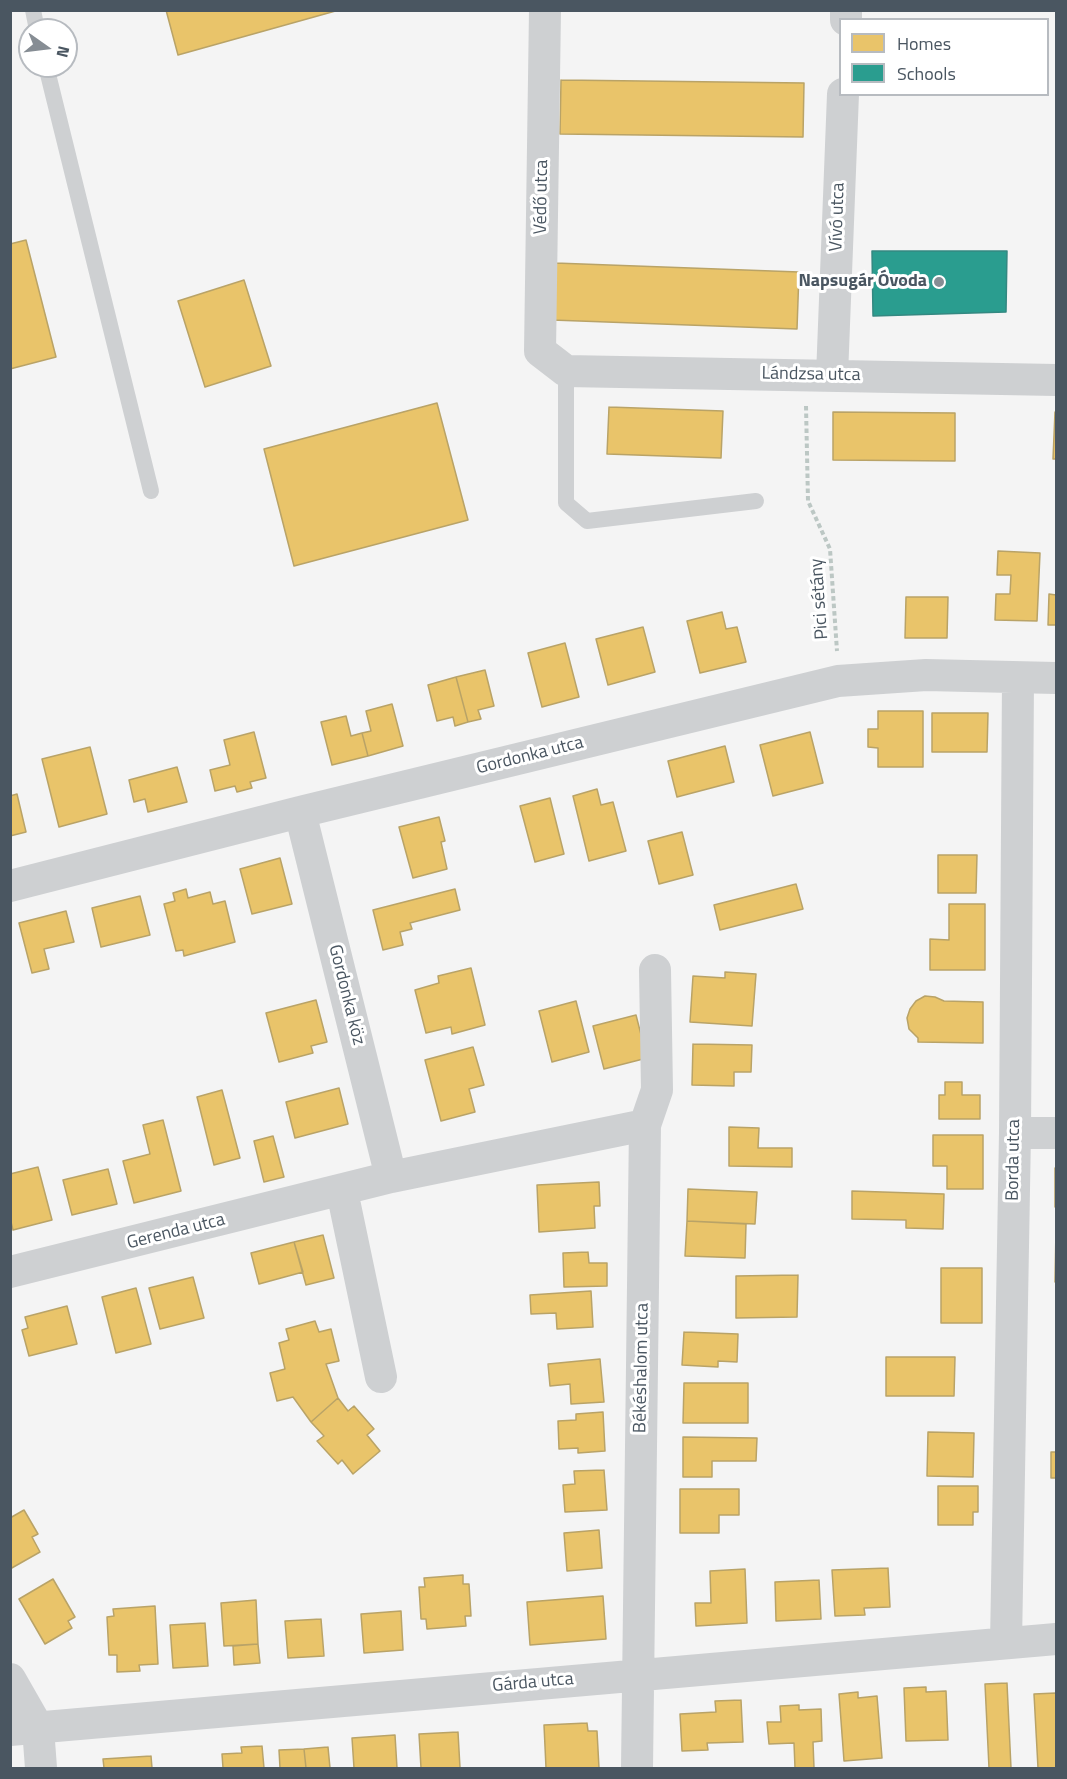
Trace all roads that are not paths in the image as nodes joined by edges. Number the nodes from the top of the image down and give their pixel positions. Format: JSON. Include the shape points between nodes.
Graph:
{"nodes":[{"id":1,"x":545,"y":10,"type":"edge"},
{"id":2,"x":49,"y":78,"type":"edge"},
{"id":3,"x":843,"y":96,"type":"edge"},
{"id":4,"x":567,"y":371,"type":"junction"},
{"id":5,"x":819,"y":375,"type":"junction"},
{"id":6,"x":1056,"y":380,"type":"edge"},
{"id":7,"x":151,"y":491,"type":"dead end"},
{"id":8,"x":756,"y":501,"type":"dead end"},
{"id":9,"x":1018,"y":678,"type":"junction"},
{"id":10,"x":1056,"y":678,"type":"edge"},
{"id":11,"x":300,"y":812,"type":"junction"},
{"id":12,"x":10,"y":886,"type":"edge"},
{"id":13,"x":655,"y":970,"type":"dead end"},
{"id":14,"x":645,"y":1125,"type":"junction"},
{"id":15,"x":1015,"y":1133,"type":"junction"},
{"id":16,"x":1056,"y":1133,"type":"edge"},
{"id":17,"x":392,"y":1177,"type":"junction"},
{"id":18,"x":342,"y":1191,"type":"junction"},
{"id":19,"x":10,"y":1272,"type":"edge"},
{"id":20,"x":381,"y":1377,"type":"dead end"},
{"id":21,"x":1056,"y":1639,"type":"edge"},
{"id":22,"x":1006,"y":1642,"type":"junction"},
{"id":23,"x":638,"y":1674,"type":"junction"},
{"id":24,"x":10,"y":1679,"type":"edge"},
{"id":25,"x":24,"y":1729,"type":"edge"},
{"id":26,"x":41,"y":1768,"type":"edge"},
{"id":27,"x":637,"y":1768,"type":"edge"}],
"edges":[{"from":1,"to":4,"type":"street","name":"Védő utca","via":[[540,351]]},
{"from":2,"to":7,"type":"lane"},
{"from":3,"to":5,"type":"street","name":"Vívó utca"},
{"from":4,"to":5,"type":"street","name":"Lándzsa utca"},
{"from":4,"to":8,"type":"lane","via":[[566,503],[587,521]]},
{"from":5,"to":6,"type":"street","name":"Lándzsa utca"},
{"from":9,"to":10,"type":"street","name":"Gordonka utca"},
{"from":9,"to":11,"type":"street","name":"Gordonka utca","via":[[926,675],[838,681]]},
{"from":9,"to":15,"type":"street","name":"Borda utca"},
{"from":11,"to":12,"type":"street","name":"Gordonka utca"},
{"from":11,"to":17,"type":"street","name":"Gordonka köz"},
{"from":13,"to":14,"type":"street","name":"Békéshalom utca","via":[[657,1090]]},
{"from":14,"to":17,"type":"street","name":"Gerenda utca"},
{"from":14,"to":23,"type":"street","name":"Békéshalom utca"},
{"from":15,"to":16,"type":"street"},
{"from":15,"to":22,"type":"street","name":"Borda utca"},
{"from":17,"to":18,"type":"street","name":"Gerenda utca"},
{"from":18,"to":19,"type":"street","name":"Gerenda utca"},
{"from":18,"to":20,"type":"street"},
{"from":21,"to":22,"type":"street","name":"Gárda utca"},
{"from":22,"to":23,"type":"street","name":"Gárda utca"},
{"from":23,"to":25,"type":"street","name":"Gárda utca"},
{"from":23,"to":27,"type":"street","name":"Békéshalom utca"},
{"from":24,"to":25,"type":"street"},
{"from":25,"to":26,"type":"street"}]}
